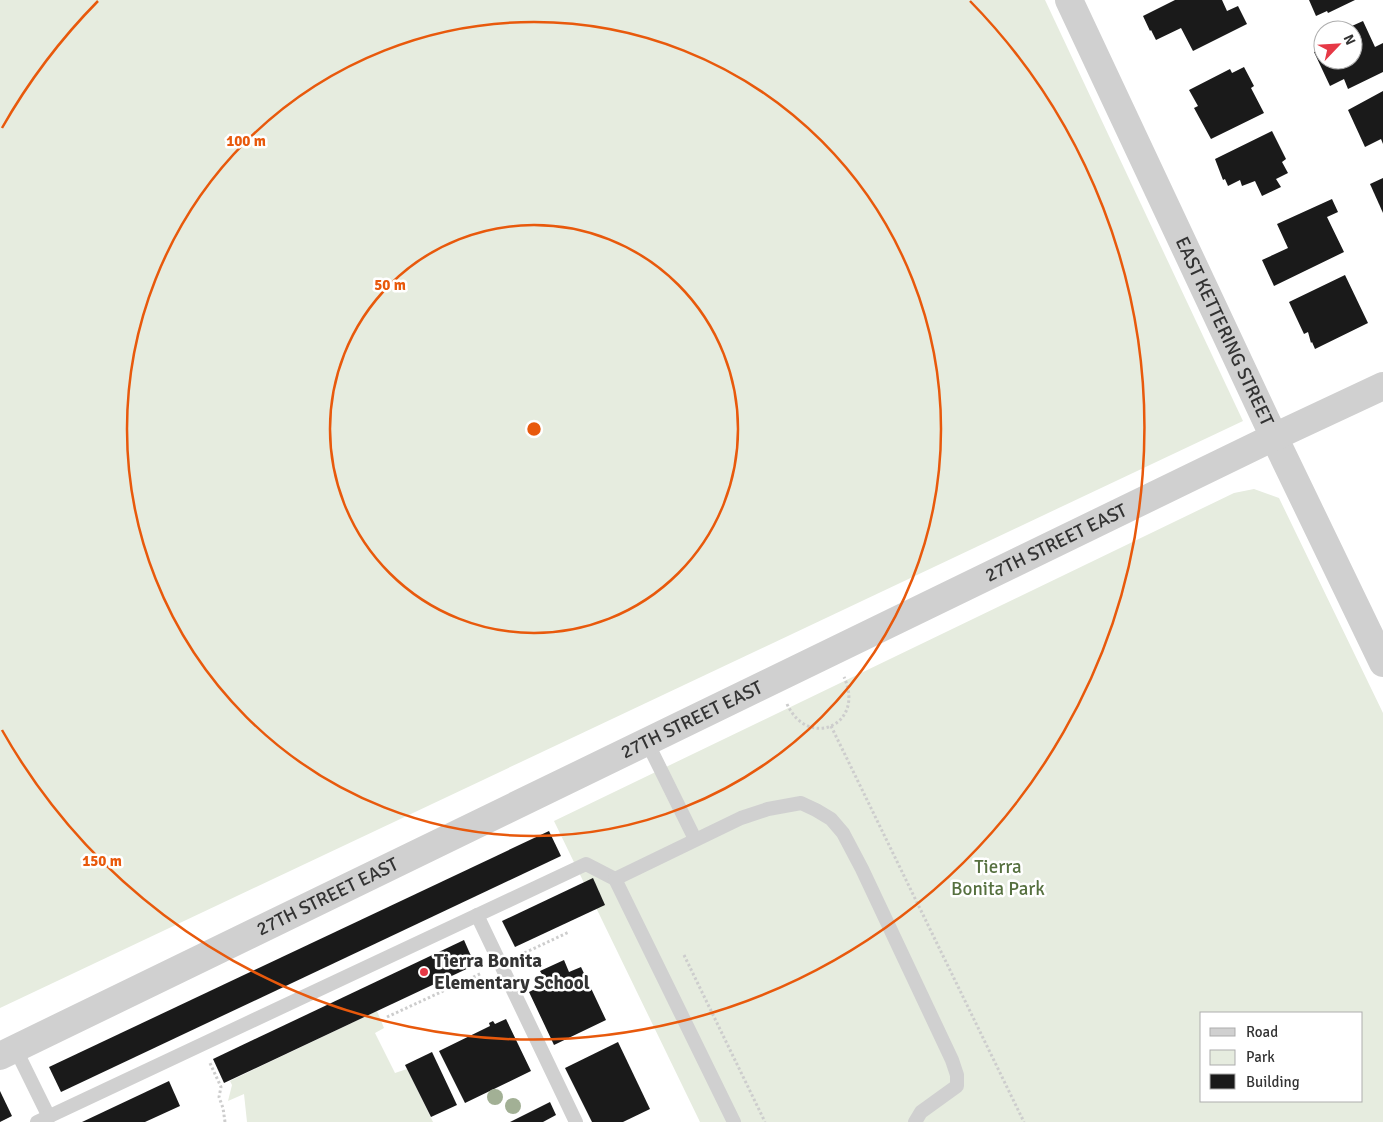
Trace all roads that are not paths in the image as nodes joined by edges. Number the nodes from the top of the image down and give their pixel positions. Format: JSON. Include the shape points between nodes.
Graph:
{"nodes":[{"id":1,"x":1069,"y":0,"type":"edge"},
{"id":2,"x":1383,"y":386,"type":"edge"},
{"id":3,"x":1274,"y":437,"type":"junction"},
{"id":4,"x":1383,"y":663,"type":"edge"},
{"id":5,"x":647,"y":742,"type":"junction"},
{"id":6,"x":695,"y":839,"type":"junction"},
{"id":7,"x":615,"y":879,"type":"junction"},
{"id":8,"x":477,"y":915,"type":"junction"},
{"id":9,"x":7,"y":1052,"type":"edge"},
{"id":10,"x":43,"y":1119,"type":"edge"},
{"id":11,"x":576,"y":1122,"type":"edge"},
{"id":12,"x":734,"y":1122,"type":"edge"},
{"id":13,"x":915,"y":1122,"type":"edge"}],
"edges":[{"from":1,"to":3,"type":"street","name":"EAST KETTERING STREET"},
{"from":2,"to":3,"type":"street","name":"27TH STREET EAST"},
{"from":3,"to":4,"type":"street","name":"EAST KETTERING STREET"},
{"from":3,"to":5,"type":"street","name":"27TH STREET EAST"},
{"from":5,"to":6,"type":"lane"},
{"from":5,"to":9,"type":"street","name":"27TH STREET EAST"},
{"from":6,"to":7,"type":"lane"},
{"from":6,"to":13,"type":"lane","via":[[741,818],[801,803],[831,818],[843,833],[957,1075],[957,1086],[922,1112]]},
{"from":7,"to":8,"type":"lane","via":[[586,864]]},
{"from":7,"to":12,"type":"lane"},
{"from":8,"to":10,"type":"lane"},
{"from":8,"to":11,"type":"lane"},
{"from":9,"to":10,"type":"lane"}]}
